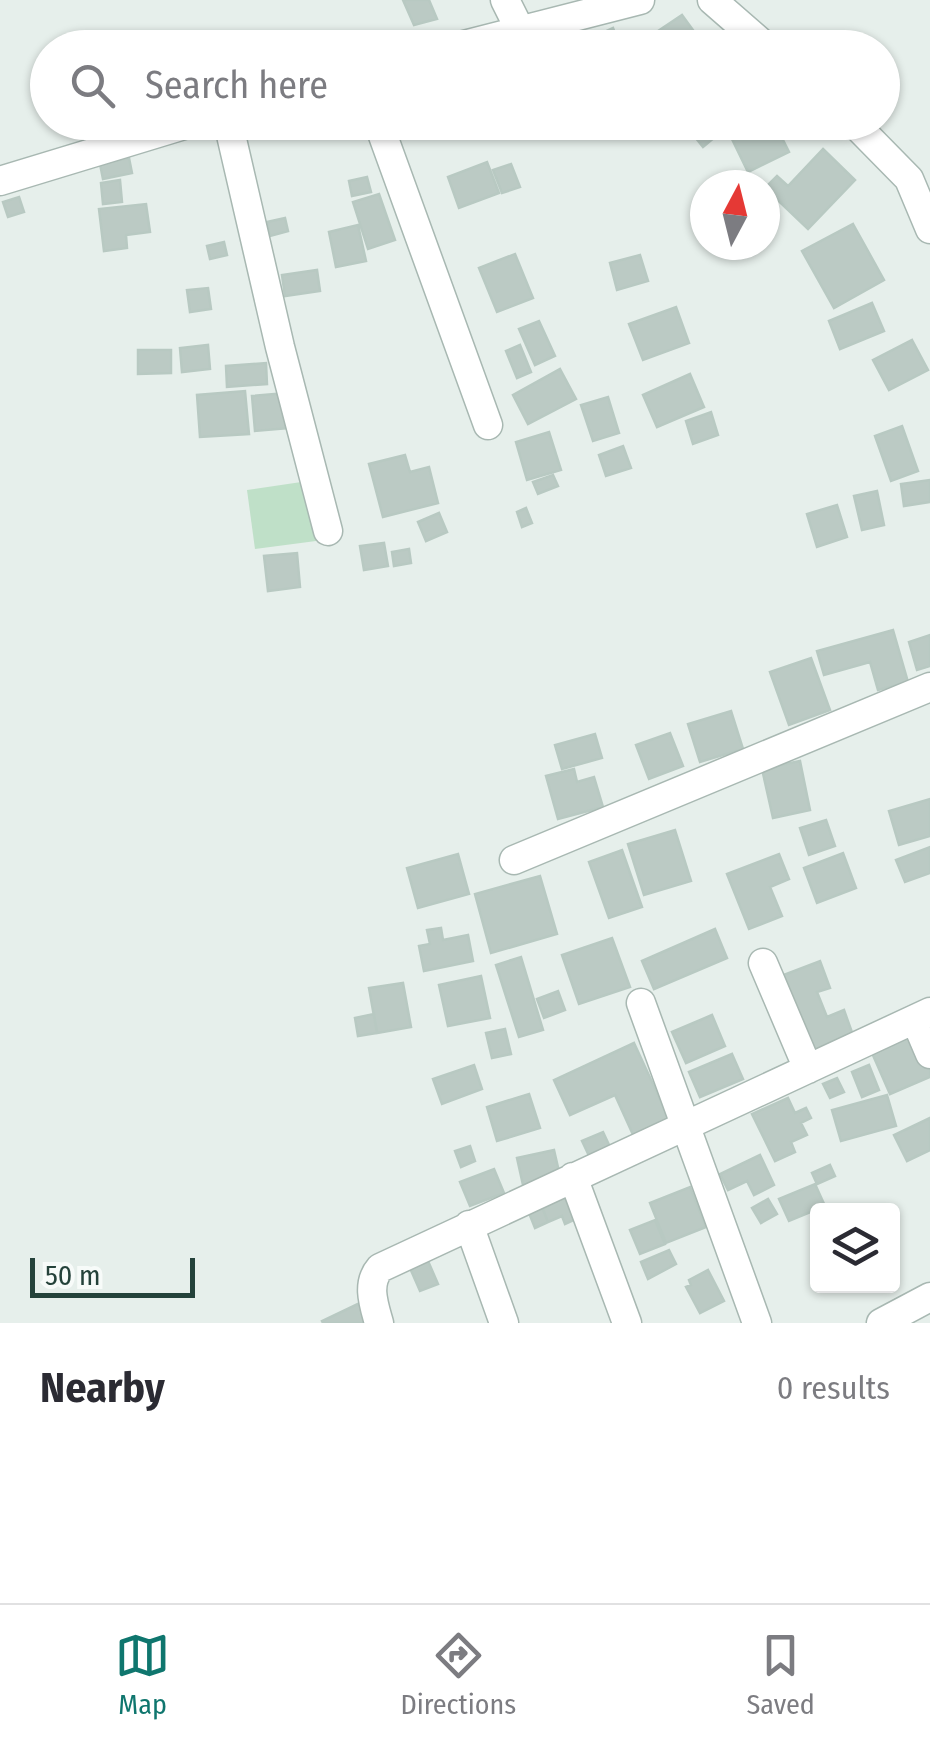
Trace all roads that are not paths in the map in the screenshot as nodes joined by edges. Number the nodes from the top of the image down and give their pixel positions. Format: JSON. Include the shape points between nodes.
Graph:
{"nodes":[{"id":1,"x":506,"y":0,"type":"edge"},
{"id":2,"x":640,"y":0,"type":"edge"},
{"id":3,"x":712,"y":0,"type":"edge"},
{"id":4,"x":519,"y":28,"type":"junction"},
{"id":5,"x":512,"y":30,"type":"edge"},
{"id":6,"x":746,"y":30,"type":"edge"},
{"id":7,"x":134,"y":140,"type":"edge"},
{"id":8,"x":232,"y":140,"type":"edge"},
{"id":9,"x":385,"y":140,"type":"edge"},
{"id":10,"x":871,"y":140,"type":"edge"},
{"id":11,"x":0,"y":180,"type":"edge"},
{"id":12,"x":930,"y":229,"type":"edge"},
{"id":13,"x":488,"y":424,"type":"dead end"},
{"id":14,"x":328,"y":531,"type":"dead end"},
{"id":15,"x":930,"y":687,"type":"edge"},
{"id":16,"x":514,"y":860,"type":"dead end"},
{"id":17,"x":763,"y":963,"type":"dead end"},
{"id":18,"x":641,"y":1003,"type":"dead end"},
{"id":19,"x":923,"y":1016,"type":"edge"},
{"id":20,"x":930,"y":1054,"type":"edge"},
{"id":21,"x":808,"y":1069,"type":"junction"},
{"id":22,"x":685,"y":1125,"type":"junction"},
{"id":23,"x":573,"y":1177,"type":"junction"},
{"id":24,"x":469,"y":1225,"type":"junction"},
{"id":25,"x":930,"y":1297,"type":"edge"},
{"id":26,"x":380,"y":1323,"type":"edge"},
{"id":27,"x":504,"y":1323,"type":"edge"},
{"id":28,"x":627,"y":1323,"type":"edge"},
{"id":29,"x":758,"y":1323,"type":"edge"},
{"id":30,"x":881,"y":1323,"type":"edge"}],
"edges":[{"from":1,"to":4,"type":"street"},
{"from":2,"to":4,"type":"street"},
{"from":3,"to":6,"type":"street"},
{"from":4,"to":5,"type":"street"},
{"from":7,"to":11,"type":"street"},
{"from":8,"to":14,"type":"street"},
{"from":9,"to":13,"type":"street"},
{"from":10,"to":12,"type":"street","via":[[909,179]]},
{"from":15,"to":16,"type":"street"},
{"from":17,"to":21,"type":"street"},
{"from":18,"to":22,"type":"street"},
{"from":19,"to":20,"type":"street"},
{"from":19,"to":21,"type":"street"},
{"from":21,"to":22,"type":"street"},
{"from":22,"to":23,"type":"street"},
{"from":22,"to":29,"type":"street"},
{"from":23,"to":24,"type":"street"},
{"from":23,"to":28,"type":"street"},
{"from":24,"to":26,"type":"street","via":[[374,1274]]},
{"from":24,"to":27,"type":"street"},
{"from":25,"to":30,"type":"street"}]}
